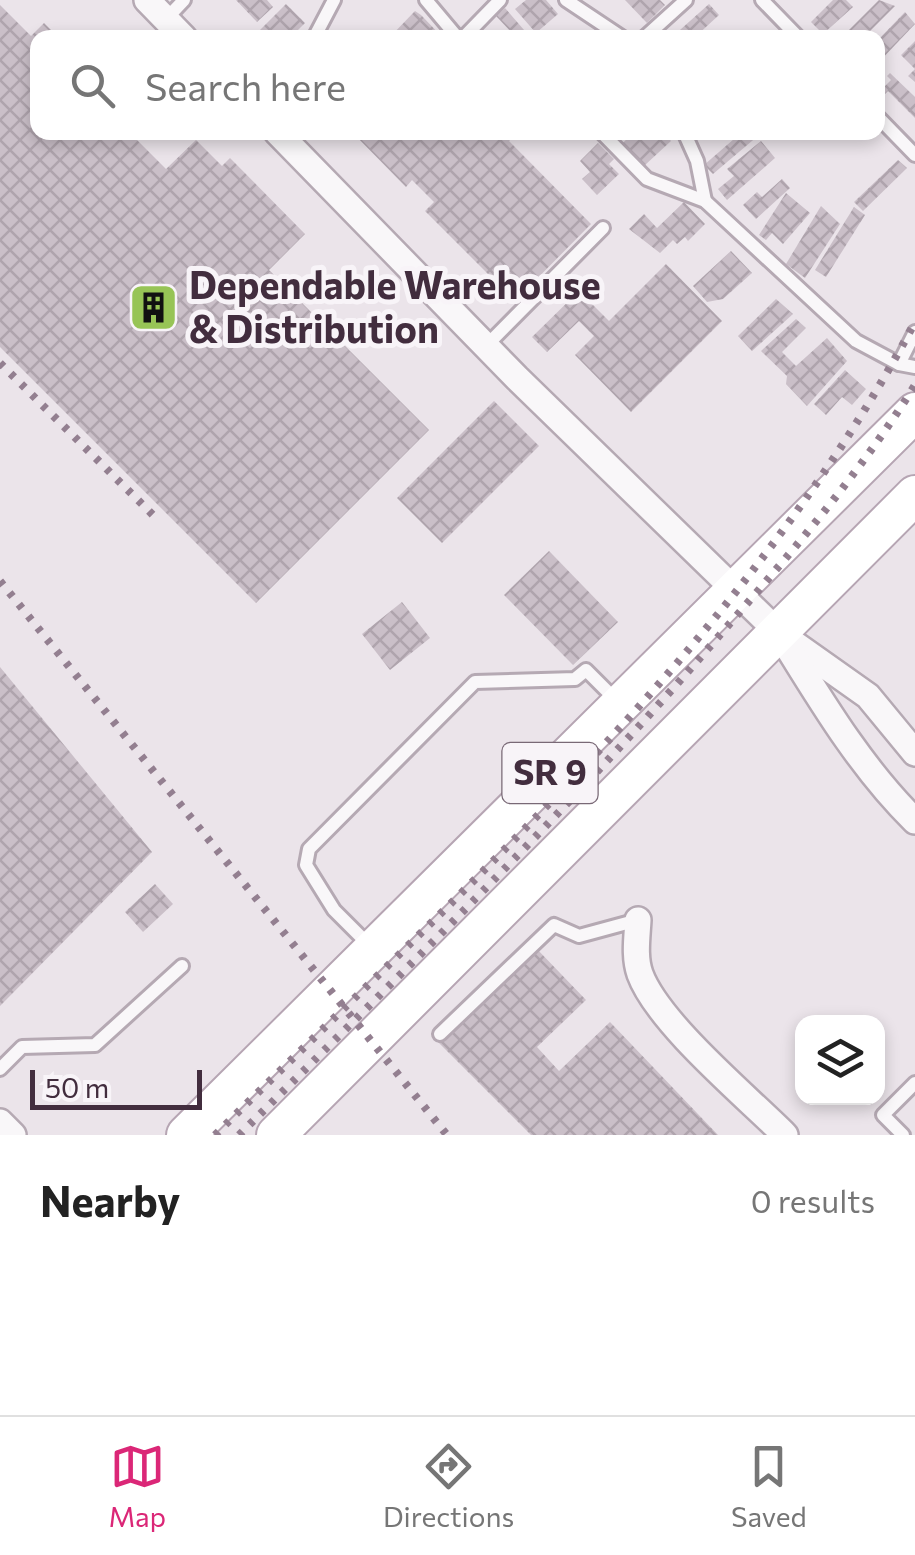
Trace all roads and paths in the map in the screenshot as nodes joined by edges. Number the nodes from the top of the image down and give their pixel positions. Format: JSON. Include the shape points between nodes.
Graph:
{"nodes":[{"id":1,"x":147,"y":0,"type":"edge"},
{"id":2,"x":184,"y":0,"type":"edge"},
{"id":3,"x":334,"y":0,"type":"edge"},
{"id":4,"x":426,"y":0,"type":"edge"},
{"id":5,"x":500,"y":0,"type":"edge"},
{"id":6,"x":566,"y":0,"type":"edge"},
{"id":7,"x":686,"y":0,"type":"edge"},
{"id":8,"x":762,"y":0,"type":"edge"},
{"id":9,"x":175,"y":28,"type":"edge"},
{"id":10,"x":318,"y":30,"type":"edge"},
{"id":11,"x":454,"y":30,"type":"edge"},
{"id":12,"x":469,"y":30,"type":"edge"},
{"id":13,"x":611,"y":30,"type":"edge"},
{"id":14,"x":653,"y":30,"type":"edge"},
{"id":15,"x":792,"y":30,"type":"edge"},
{"id":16,"x":885,"y":124,"type":"edge"},
{"id":17,"x":285,"y":140,"type":"edge"},
{"id":18,"x":608,"y":140,"type":"edge"},
{"id":19,"x":688,"y":140,"type":"edge"},
{"id":20,"x":915,"y":155,"type":"edge"},
{"id":21,"x":705,"y":201,"type":"junction"},
{"id":22,"x":602,"y":228,"type":"dead end"},
{"id":23,"x":915,"y":332,"type":"edge"},
{"id":24,"x":486,"y":346,"type":"junction"},
{"id":25,"x":899,"y":364,"type":"junction"},
{"id":26,"x":915,"y":367,"type":"edge"},
{"id":27,"x":915,"y":412,"type":"edge"},
{"id":28,"x":915,"y":495,"type":"edge"},
{"id":29,"x":737,"y":588,"type":"junction"},
{"id":30,"x":779,"y":632,"type":"junction"},
{"id":31,"x":620,"y":704,"type":"junction"},
{"id":32,"x":915,"y":753,"type":"edge"},
{"id":33,"x":915,"y":821,"type":"edge"},
{"id":34,"x":638,"y":920,"type":"joint"},
{"id":35,"x":372,"y":948,"type":"junction"},
{"id":36,"x":182,"y":966,"type":"dead end"},
{"id":37,"x":440,"y":1034,"type":"dead end"},
{"id":38,"x":0,"y":1069,"type":"edge"},
{"id":39,"x":915,"y":1083,"type":"edge"},
{"id":40,"x":0,"y":1122,"type":"edge"},
{"id":41,"x":774,"y":1131,"type":"edge"},
{"id":42,"x":281,"y":1133,"type":"edge"},
{"id":43,"x":13,"y":1135,"type":"edge"},
{"id":44,"x":186,"y":1135,"type":"edge"},
{"id":45,"x":904,"y":1135,"type":"edge"}],
"edges":[{"from":1,"to":9,"type":"street"},
{"from":2,"to":9,"type":"lane"},
{"from":3,"to":10,"type":"lane"},
{"from":4,"to":11,"type":"lane"},
{"from":5,"to":12,"type":"lane"},
{"from":6,"to":13,"type":"lane"},
{"from":7,"to":14,"type":"lane"},
{"from":8,"to":15,"type":"lane"},
{"from":16,"to":20,"type":"lane"},
{"from":17,"to":24,"type":"street"},
{"from":18,"to":21,"type":"lane","via":[[647,179]]},
{"from":19,"to":21,"type":"lane"},
{"from":21,"to":25,"type":"lane","via":[[856,341]]},
{"from":22,"to":24,"type":"lane"},
{"from":23,"to":25,"type":"lane"},
{"from":24,"to":29,"type":"street"},
{"from":25,"to":26,"type":"lane"},
{"from":27,"to":29,"type":"main road","number":"SR 9"},
{"from":28,"to":30,"type":"main road","number":"SR 9"},
{"from":29,"to":30,"type":"street"},
{"from":29,"to":31,"type":"main road","number":"SR 9"},
{"from":30,"to":32,"type":"street","via":[[868,696]]},
{"from":30,"to":33,"type":"street","via":[[823,705]]},
{"from":30,"to":42,"type":"main road","number":"SR 9"},
{"from":31,"to":35,"type":"main road","number":"SR 9"},
{"from":31,"to":35,"type":"lane","via":[[586,670],[575,679],[475,682],[309,850],[306,865],[334,910]]},
{"from":34,"to":37,"type":"lane","via":[[579,936],[554,925]]},
{"from":34,"to":41,"type":"street","via":[[636,958],[647,989]]},
{"from":35,"to":44,"type":"main road","number":"SR 9"},
{"from":36,"to":38,"type":"lane","via":[[95,1045],[22,1047]]},
{"from":39,"to":45,"type":"lane","via":[[884,1115]]},
{"from":40,"to":43,"type":"street"}]}
